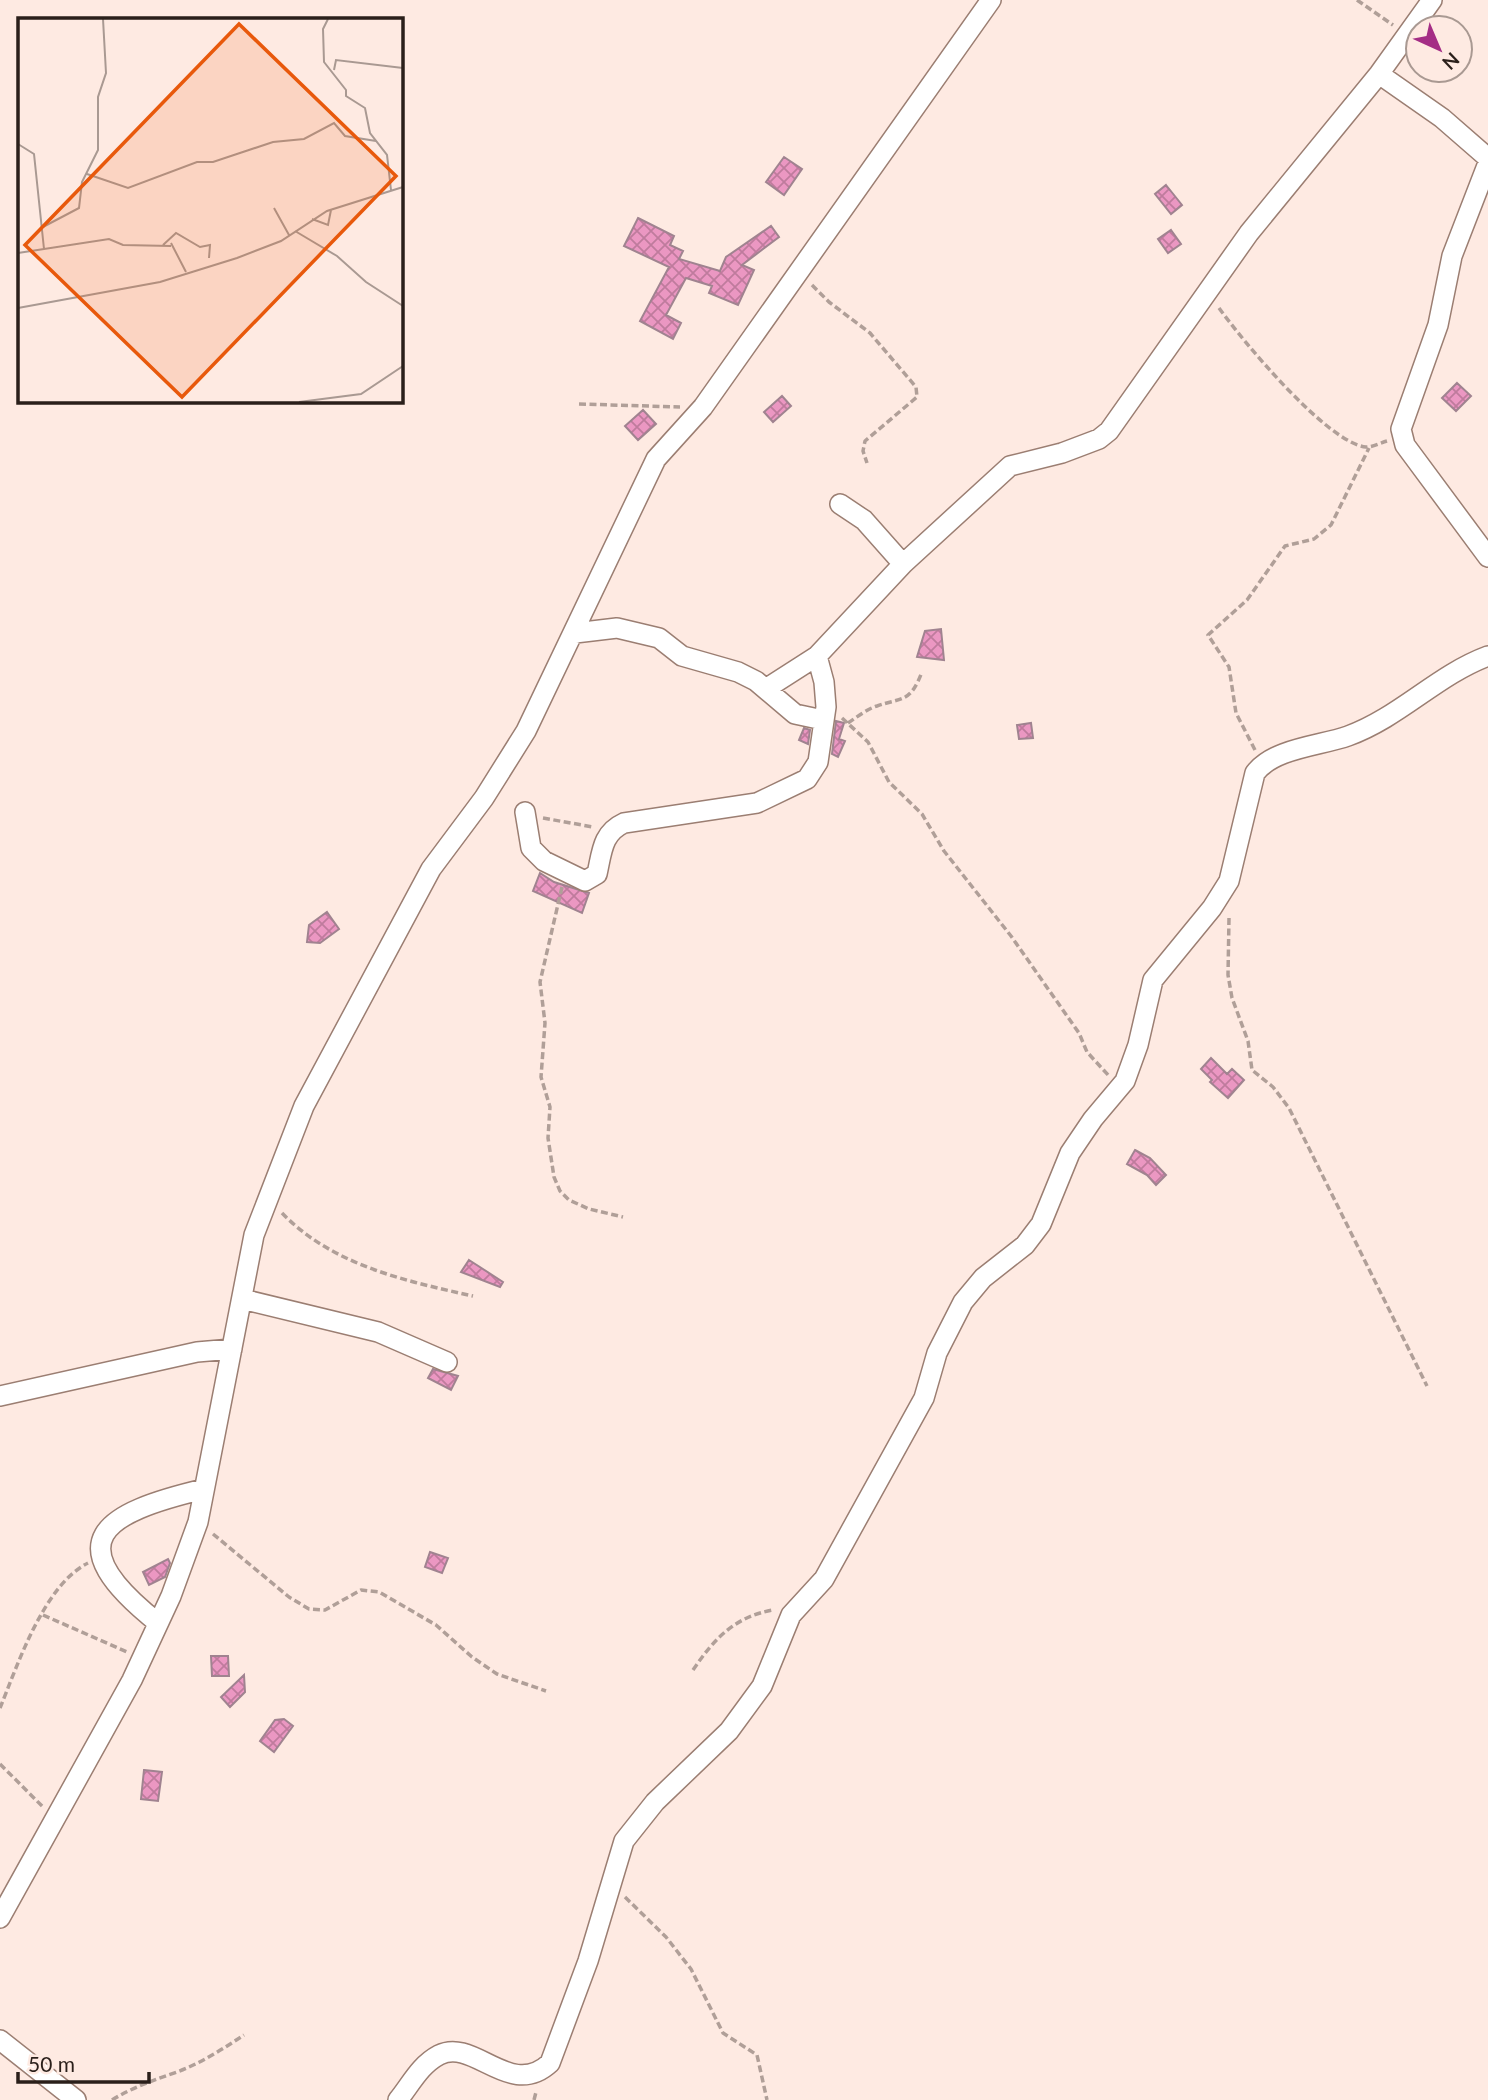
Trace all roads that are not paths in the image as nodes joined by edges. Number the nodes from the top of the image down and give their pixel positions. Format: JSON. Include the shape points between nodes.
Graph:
{"nodes":[{"id":1,"x":991,"y":0,"type":"edge"},
{"id":2,"x":1432,"y":0,"type":"edge"},
{"id":3,"x":1379,"y":74,"type":"junction"},
{"id":4,"x":1488,"y":158,"type":"edge"},
{"id":5,"x":1488,"y":163,"type":"edge"},
{"id":6,"x":840,"y":503,"type":"dead end"},
{"id":7,"x":1488,"y":556,"type":"edge"},
{"id":8,"x":903,"y":564,"type":"junction"},
{"id":9,"x":575,"y":634,"type":"junction"},
{"id":10,"x":817,"y":656,"type":"junction"},
{"id":11,"x":1488,"y":656,"type":"edge"},
{"id":12,"x":767,"y":688,"type":"junction"},
{"id":13,"x":824,"y":713,"type":"junction"},
{"id":14,"x":525,"y":812,"type":"road end"},
{"id":15,"x":242,"y":1299,"type":"junction"},
{"id":16,"x":232,"y":1349,"type":"junction"},
{"id":17,"x":447,"y":1362,"type":"dead end"},
{"id":18,"x":0,"y":1396,"type":"edge"},
{"id":19,"x":204,"y":1489,"type":"junction"},
{"id":20,"x":158,"y":1623,"type":"junction"},
{"id":21,"x":0,"y":1918,"type":"edge"},
{"id":22,"x":0,"y":2040,"type":"edge"},
{"id":23,"x":76,"y":2100,"type":"edge"},
{"id":24,"x":398,"y":2100,"type":"edge"}],
"edges":[{"from":1,"to":9,"type":"street","via":[[703,407],[656,459]]},
{"from":2,"to":3,"type":"street"},
{"from":3,"to":4,"type":"street"},
{"from":3,"to":8,"type":"street","via":[[1249,233],[1109,431],[1062,453],[1010,466]]},
{"from":5,"to":7,"type":"street","via":[[1452,256],[1438,325],[1401,429],[1401,437]]},
{"from":6,"to":8,"type":"street","via":[[864,520]]},
{"from":8,"to":10,"type":"street"},
{"from":9,"to":12,"type":"street","via":[[617,628],[659,638],[682,656],[738,672]]},
{"from":9,"to":15,"type":"street","via":[[526,731],[431,869],[304,1106],[254,1235]]},
{"from":10,"to":12,"type":"street"},
{"from":10,"to":13,"type":"street","via":[[824,682]]},
{"from":11,"to":24,"type":"street","via":[[1461,666],[1379,722],[1261,765],[1248,794],[1229,881],[1153,980],[1138,1045],[1120,1089],[1070,1153],[1034,1235],[983,1278],[963,1302],[937,1353],[919,1407],[824,1579],[783,1631],[762,1686],[729,1731],[639,1820],[624,1841],[557,2049],[541,2073],[530,2077],[500,2074],[460,2053],[448,2052],[419,2072]]},
{"from":12,"to":13,"type":"street","via":[[795,714]]},
{"from":13,"to":14,"type":"street","via":[[818,762],[807,779],[757,803],[643,819],[613,828],[592,879],[578,879],[544,861],[531,848]]},
{"from":15,"to":16,"type":"street"},
{"from":15,"to":17,"type":"street","via":[[378,1332]]},
{"from":16,"to":18,"type":"street","via":[[197,1352]]},
{"from":16,"to":19,"type":"street"},
{"from":19,"to":20,"type":"street","via":[[198,1522]]},
{"from":19,"to":20,"type":"street","via":[[149,1503],[117,1518],[102,1536],[103,1558],[117,1584]]},
{"from":20,"to":21,"type":"street"},
{"from":22,"to":23,"type":"street"}]}
